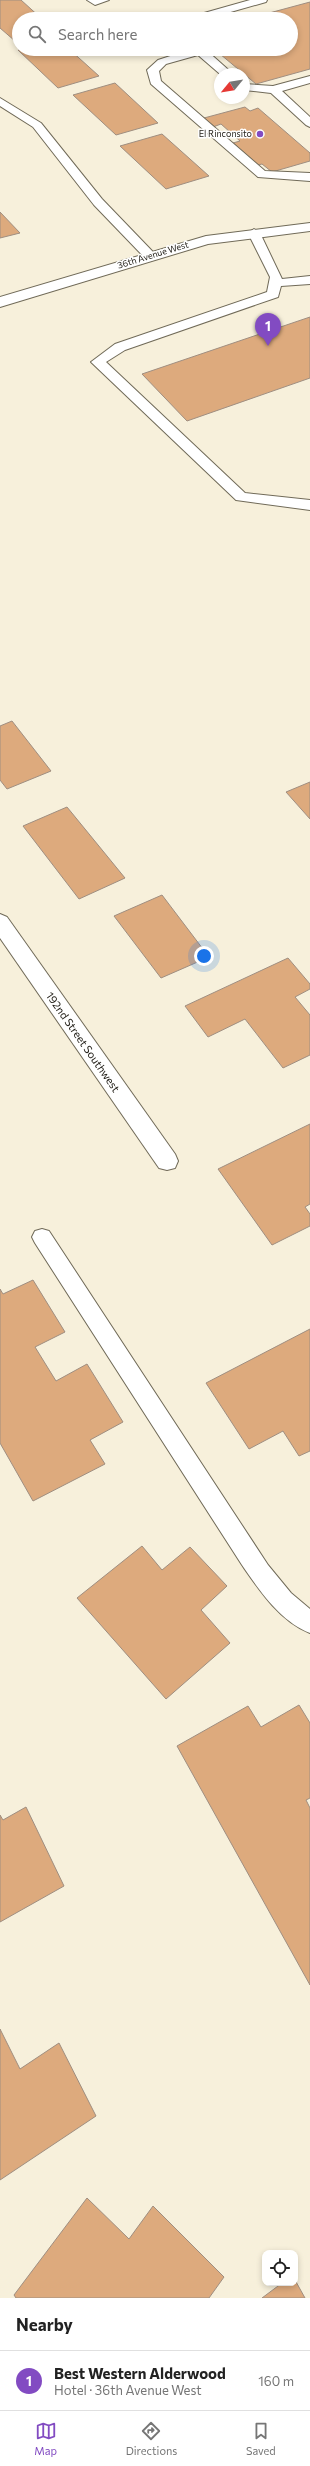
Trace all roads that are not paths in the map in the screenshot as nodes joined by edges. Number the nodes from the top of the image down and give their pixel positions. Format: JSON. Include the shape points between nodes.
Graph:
{"nodes":[{"id":1,"x":92,"y":0,"type":"edge"},
{"id":2,"x":104,"y":0,"type":"edge"},
{"id":3,"x":262,"y":0,"type":"edge"},
{"id":4,"x":219,"y":12,"type":"edge"},
{"id":5,"x":180,"y":56,"type":"edge"},
{"id":6,"x":206,"y":56,"type":"edge"},
{"id":7,"x":220,"y":68,"type":"edge"},
{"id":8,"x":310,"y":79,"type":"edge"},
{"id":9,"x":250,"y":88,"type":"edge"},
{"id":10,"x":274,"y":90,"type":"junction"},
{"id":11,"x":0,"y":101,"type":"edge"},
{"id":12,"x":310,"y":123,"type":"edge"},
{"id":13,"x":310,"y":177,"type":"edge"},
{"id":14,"x":310,"y":227,"type":"edge"},
{"id":15,"x":254,"y":233,"type":"junction"},
{"id":16,"x":150,"y":256,"type":"junction"},
{"id":17,"x":310,"y":280,"type":"edge"},
{"id":18,"x":275,"y":283,"type":"junction"},
{"id":19,"x":0,"y":302,"type":"edge"},
{"id":20,"x":310,"y":505,"type":"edge"},
{"id":21,"x":0,"y":922,"type":"edge"},
{"id":22,"x":167,"y":1161,"type":"dead end"},
{"id":23,"x":42,"y":1237,"type":"dead end"},
{"id":24,"x":310,"y":1622,"type":"edge"}],
"edges":[{"from":1,"to":2,"type":"lane"},
{"from":3,"to":4,"type":"lane"},
{"from":5,"to":13,"type":"lane","via":[[162,62],[153,70],[155,82],[262,174]]},
{"from":6,"to":7,"type":"lane"},
{"from":8,"to":10,"type":"lane"},
{"from":9,"to":10,"type":"lane"},
{"from":10,"to":12,"type":"lane"},
{"from":11,"to":16,"type":"lane","via":[[38,125],[98,202]]},
{"from":14,"to":15,"type":"main road","name":"36th Avenue West"},
{"from":15,"to":16,"type":"main road","name":"36th Avenue West","via":[[206,240]]},
{"from":15,"to":18,"type":"lane","via":[[276,277]]},
{"from":16,"to":19,"type":"main road","name":"36th Avenue West"},
{"from":17,"to":18,"type":"lane"},
{"from":18,"to":20,"type":"lane","via":[[272,294],[120,347],[98,362],[241,497]]},
{"from":21,"to":22,"type":"main road","name":"192nd Street Southwest"},
{"from":23,"to":24,"type":"lane","via":[[201,1484],[278,1597],[296,1614]]}]}
